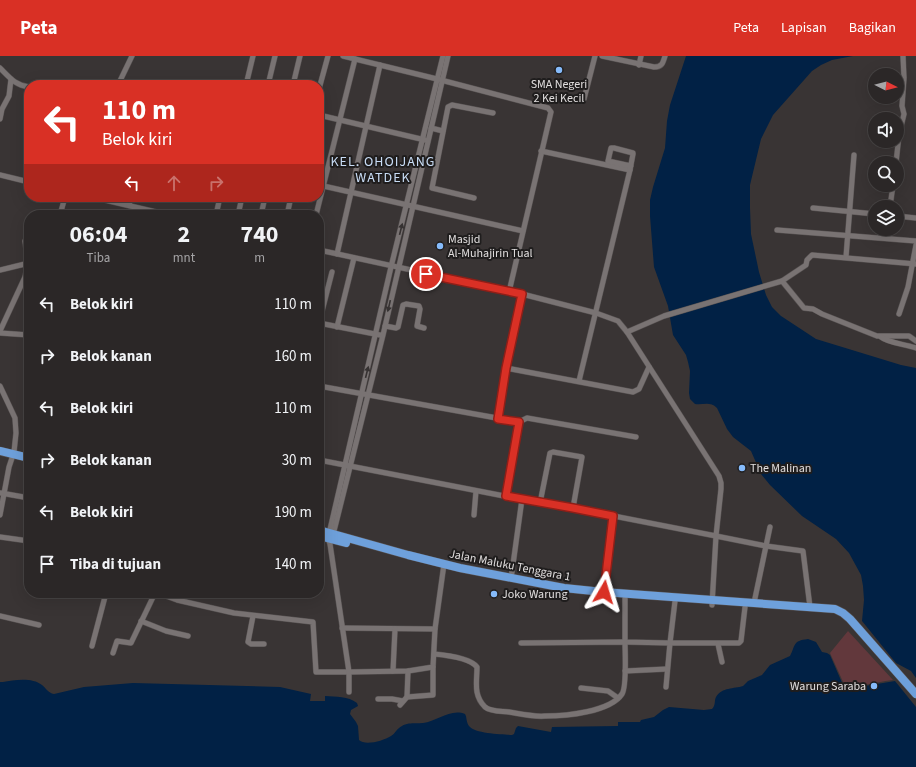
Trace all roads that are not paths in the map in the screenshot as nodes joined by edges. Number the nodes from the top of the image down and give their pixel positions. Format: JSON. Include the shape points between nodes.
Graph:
{"nodes":[{"id":1,"x":132,"y":56,"type":"edge"},
{"id":2,"x":253,"y":56,"type":"edge"},
{"id":3,"x":275,"y":56,"type":"edge"},
{"id":4,"x":300,"y":56,"type":"edge"},
{"id":5,"x":328,"y":56,"type":"edge"},
{"id":6,"x":343,"y":56,"type":"edge"},
{"id":7,"x":443,"y":56,"type":"edge"},
{"id":8,"x":448,"y":56,"type":"edge"},
{"id":9,"x":595,"y":56,"type":"edge"},
{"id":10,"x":602,"y":56,"type":"edge"},
{"id":11,"x":641,"y":56,"type":"edge"},
{"id":12,"x":665,"y":56,"type":"edge"},
{"id":13,"x":903,"y":56,"type":"edge"},
{"id":14,"x":355,"y":59,"type":"junction"},
{"id":15,"x":639,"y":64,"type":"junction"},
{"id":16,"x":380,"y":65,"type":"junction"},
{"id":17,"x":0,"y":68,"type":"edge"},
{"id":18,"x":11,"y":79,"type":"junction"},
{"id":19,"x":120,"y":80,"type":"edge"},
{"id":20,"x":247,"y":80,"type":"edge"},
{"id":21,"x":269,"y":80,"type":"edge"},
{"id":22,"x":294,"y":80,"type":"edge"},
{"id":23,"x":321,"y":80,"type":"edge"},
{"id":24,"x":440,"y":80,"type":"junction"},
{"id":25,"x":18,"y":85,"type":"junction"},
{"id":26,"x":24,"y":86,"type":"edge"},
{"id":27,"x":10,"y":91,"type":"junction"},
{"id":28,"x":584,"y":99,"type":"dead end"},
{"id":29,"x":493,"y":113,"type":"dead end"},
{"id":30,"x":324,"y":116,"type":"edge"},
{"id":31,"x":0,"y":119,"type":"edge"},
{"id":32,"x":340,"y":120,"type":"junction"},
{"id":33,"x":365,"y":126,"type":"junction"},
{"id":34,"x":431,"y":128,"type":"junction"},
{"id":35,"x":443,"y":131,"type":"junction"},
{"id":36,"x":426,"y":140,"type":"junction"},
{"id":37,"x":541,"y":151,"type":"junction"},
{"id":38,"x":854,"y":155,"type":"dead end"},
{"id":39,"x":897,"y":156,"type":"edge"},
{"id":40,"x":630,"y":168,"type":"junction"},
{"id":41,"x":0,"y":176,"type":"edge"},
{"id":42,"x":324,"y":176,"type":"edge"},
{"id":43,"x":24,"y":181,"type":"edge"},
{"id":44,"x":324,"y":187,"type":"edge"},
{"id":45,"x":350,"y":192,"type":"junction"},
{"id":46,"x":474,"y":198,"type":"dead end"},
{"id":47,"x":115,"y":202,"type":"edge"},
{"id":48,"x":130,"y":202,"type":"edge"},
{"id":49,"x":129,"y":205,"type":"junction"},
{"id":50,"x":407,"y":205,"type":"junction"},
{"id":51,"x":413,"y":207,"type":"junction"},
{"id":52,"x":813,"y":208,"type":"dead end"},
{"id":53,"x":149,"y":210,"type":"edge"},
{"id":54,"x":850,"y":212,"type":"junction"},
{"id":55,"x":868,"y":213,"type":"edge"},
{"id":56,"x":904,"y":217,"type":"edge"},
{"id":57,"x":916,"y":218,"type":"edge"},
{"id":58,"x":777,"y":230,"type":"dead end"},
{"id":59,"x":523,"y":231,"type":"junction"},
{"id":60,"x":848,"y":235,"type":"junction"},
{"id":61,"x":916,"y":241,"type":"edge"},
{"id":62,"x":916,"y":245,"type":"edge"},
{"id":63,"x":324,"y":251,"type":"edge"},
{"id":64,"x":337,"y":254,"type":"junction"},
{"id":65,"x":846,"y":257,"type":"junction"},
{"id":66,"x":354,"y":258,"type":"junction"},
{"id":67,"x":24,"y":264,"type":"edge"},
{"id":68,"x":915,"y":264,"type":"edge"},
{"id":69,"x":391,"y":267,"type":"junction"},
{"id":70,"x":398,"y":268,"type":"junction"},
{"id":71,"x":0,"y":270,"type":"edge"},
{"id":72,"x":332,"y":272,"type":"dead end"},
{"id":73,"x":24,"y":277,"type":"edge"},
{"id":74,"x":782,"y":281,"type":"junction"},
{"id":75,"x":509,"y":292,"type":"junction"},
{"id":76,"x":522,"y":294,"type":"junction"},
{"id":77,"x":324,"y":303,"type":"edge"},
{"id":78,"x":596,"y":313,"type":"junction"},
{"id":79,"x":899,"y":314,"type":"dead end"},
{"id":80,"x":324,"y":324,"type":"edge"},
{"id":81,"x":385,"y":326,"type":"junction"},
{"id":82,"x":337,"y":327,"type":"junction"},
{"id":83,"x":424,"y":328,"type":"dead end"},
{"id":84,"x":0,"y":332,"type":"edge"},
{"id":85,"x":627,"y":332,"type":"junction"},
{"id":86,"x":24,"y":334,"type":"edge"},
{"id":87,"x":376,"y":334,"type":"junction"},
{"id":88,"x":383,"y":335,"type":"junction"},
{"id":89,"x":881,"y":337,"type":"junction"},
{"id":90,"x":916,"y":341,"type":"edge"},
{"id":91,"x":916,"y":348,"type":"edge"},
{"id":92,"x":649,"y":367,"type":"junction"},
{"id":93,"x":506,"y":368,"type":"junction"},
{"id":94,"x":579,"y":381,"type":"junction"},
{"id":95,"x":0,"y":386,"type":"edge"},
{"id":96,"x":324,"y":387,"type":"edge"},
{"id":97,"x":364,"y":395,"type":"junction"},
{"id":98,"x":498,"y":419,"type":"junction"},
{"id":99,"x":519,"y":422,"type":"junction"},
{"id":100,"x":636,"y":437,"type":"dead end"},
{"id":101,"x":0,"y":451,"type":"edge"},
{"id":102,"x":0,"y":456,"type":"edge"},
{"id":103,"x":12,"y":456,"type":"junction"},
{"id":104,"x":24,"y":457,"type":"edge"},
{"id":105,"x":24,"y":461,"type":"edge"},
{"id":106,"x":324,"y":461,"type":"edge"},
{"id":107,"x":348,"y":466,"type":"junction"},
{"id":108,"x":476,"y":491,"type":"junction"},
{"id":109,"x":2,"y":493,"type":"edge"},
{"id":110,"x":506,"y":496,"type":"junction"},
{"id":111,"x":24,"y":497,"type":"edge"},
{"id":112,"x":522,"y":499,"type":"junction"},
{"id":113,"x":540,"y":503,"type":"junction"},
{"id":114,"x":573,"y":508,"type":"junction"},
{"id":115,"x":0,"y":515,"type":"edge"},
{"id":116,"x":474,"y":515,"type":"dead end"},
{"id":117,"x":613,"y":516,"type":"junction"},
{"id":118,"x":770,"y":527,"type":"dead end"},
{"id":119,"x":324,"y":533,"type":"edge"},
{"id":120,"x":324,"y":536,"type":"edge"},
{"id":121,"x":716,"y":536,"type":"junction"},
{"id":122,"x":0,"y":537,"type":"edge"},
{"id":123,"x":331,"y":537,"type":"junction"},
{"id":124,"x":24,"y":539,"type":"edge"},
{"id":125,"x":766,"y":546,"type":"junction"},
{"id":126,"x":444,"y":567,"type":"junction"},
{"id":127,"x":511,"y":579,"type":"junction"},
{"id":128,"x":604,"y":592,"type":"junction"},
{"id":129,"x":105,"y":598,"type":"edge"},
{"id":130,"x":152,"y":598,"type":"edge"},
{"id":131,"x":172,"y":598,"type":"edge"},
{"id":132,"x":625,"y":598,"type":"junction"},
{"id":133,"x":675,"y":602,"type":"junction"},
{"id":134,"x":712,"y":602,"type":"junction"},
{"id":135,"x":754,"y":603,"type":"junction"},
{"id":136,"x":745,"y":607,"type":"junction"},
{"id":137,"x":810,"y":607,"type":"junction"},
{"id":138,"x":843,"y":613,"type":"junction"},
{"id":139,"x":0,"y":616,"type":"edge"},
{"id":140,"x":253,"y":616,"type":"junction"},
{"id":141,"x":141,"y":621,"type":"junction"},
{"id":142,"x":39,"y":625,"type":"dead end"},
{"id":143,"x":342,"y":628,"type":"junction"},
{"id":144,"x":395,"y":629,"type":"junction"},
{"id":145,"x":435,"y":629,"type":"junction"},
{"id":146,"x":188,"y":636,"type":"dead end"},
{"id":147,"x":521,"y":642,"type":"dead end"},
{"id":148,"x":625,"y":642,"type":"junction"},
{"id":149,"x":670,"y":643,"type":"junction"},
{"id":150,"x":264,"y":644,"type":"dead end"},
{"id":151,"x":718,"y":644,"type":"junction"},
{"id":152,"x":92,"y":646,"type":"dead end"},
{"id":153,"x":113,"y":653,"type":"dead end"},
{"id":154,"x":434,"y":654,"type":"junction"},
{"id":155,"x":722,"y":662,"type":"dead end"},
{"id":156,"x":433,"y":667,"type":"junction"},
{"id":157,"x":667,"y":669,"type":"junction"},
{"id":158,"x":393,"y":671,"type":"junction"},
{"id":159,"x":408,"y":671,"type":"junction"},
{"id":160,"x":625,"y":671,"type":"junction"},
{"id":161,"x":349,"y":672,"type":"junction"},
{"id":162,"x":666,"y":687,"type":"dead end"},
{"id":163,"x":581,"y":688,"type":"dead end"},
{"id":164,"x":349,"y":692,"type":"dead end"},
{"id":165,"x":916,"y":694,"type":"edge"},
{"id":166,"x":618,"y":698,"type":"junction"},
{"id":167,"x":378,"y":699,"type":"dead end"},
{"id":168,"x":403,"y":701,"type":"junction"}],
"edges":[{"from":1,"to":19,"type":"street"},
{"from":2,"to":20,"type":"street"},
{"from":3,"to":21,"type":"street"},
{"from":4,"to":22,"type":"street"},
{"from":5,"to":23,"type":"street"},
{"from":6,"to":14,"type":"street"},
{"from":7,"to":24,"type":"street"},
{"from":8,"to":24,"type":"street"},
{"from":9,"to":28,"type":"street"},
{"from":10,"to":15,"type":"street"},
{"from":11,"to":15,"type":"street"},
{"from":12,"to":15,"type":"street","via":[[659,67]]},
{"from":13,"to":39,"type":"street","via":[[904,114]]},
{"from":14,"to":16,"type":"street"},
{"from":14,"to":32,"type":"street"},
{"from":16,"to":24,"type":"street"},
{"from":16,"to":33,"type":"street"},
{"from":17,"to":18,"type":"street"},
{"from":18,"to":25,"type":"street"},
{"from":18,"to":27,"type":"street"},
{"from":24,"to":34,"type":"street"},
{"from":24,"to":36,"type":"street"},
{"from":24,"to":37,"type":"street","via":[[548,108],[551,112]]},
{"from":25,"to":26,"type":"street"},
{"from":25,"to":27,"type":"street"},
{"from":27,"to":31,"type":"street"},
{"from":29,"to":35,"type":"street","via":[[450,105]]},
{"from":30,"to":32,"type":"street"},
{"from":32,"to":33,"type":"street"},
{"from":32,"to":42,"type":"street"},
{"from":33,"to":36,"type":"street"},
{"from":33,"to":45,"type":"street"},
{"from":34,"to":35,"type":"street"},
{"from":34,"to":36,"type":"street"},
{"from":35,"to":46,"type":"street","via":[[432,188]]},
{"from":36,"to":50,"type":"street"},
{"from":36,"to":51,"type":"street"},
{"from":37,"to":40,"type":"street"},
{"from":37,"to":59,"type":"street"},
{"from":38,"to":54,"type":"street"},
{"from":40,"to":40,"type":"street","via":[[633,153],[611,148],[608,161]]},
{"from":40,"to":78,"type":"street"},
{"from":41,"to":43,"type":"street"},
{"from":44,"to":45,"type":"street"},
{"from":45,"to":50,"type":"street"},
{"from":45,"to":64,"type":"street"},
{"from":47,"to":49,"type":"street"},
{"from":48,"to":49,"type":"street"},
{"from":49,"to":53,"type":"street"},
{"from":50,"to":51,"type":"street"},
{"from":69,"to":50,"type":"street","one_way":true},
{"from":51,"to":59,"type":"street"},
{"from":51,"to":70,"type":"street"},
{"from":52,"to":54,"type":"street"},
{"from":54,"to":55,"type":"street"},
{"from":54,"to":60,"type":"street"},
{"from":56,"to":57,"type":"street"},
{"from":58,"to":60,"type":"street"},
{"from":59,"to":75,"type":"street"},
{"from":60,"to":61,"type":"street"},
{"from":60,"to":65,"type":"street"},
{"from":62,"to":68,"type":"street"},
{"from":63,"to":64,"type":"street"},
{"from":64,"to":66,"type":"street"},
{"from":65,"to":68,"type":"street"},
{"from":65,"to":74,"type":"street","via":[[812,255],[806,265]]},
{"from":66,"to":69,"type":"street"},
{"from":66,"to":82,"type":"street"},
{"from":67,"to":71,"type":"street"},
{"from":68,"to":79,"type":"street"},
{"from":69,"to":70,"type":"street"},
{"from":69,"to":87,"type":"street"},
{"from":70,"to":75,"type":"street"},
{"from":70,"to":81,"type":"street","one_way":true},
{"from":72,"to":77,"type":"street"},
{"from":73,"to":84,"type":"street"},
{"from":74,"to":85,"type":"street","via":[[664,316]]},
{"from":74,"to":89,"type":"street","via":[[804,308],[813,309]]},
{"from":75,"to":76,"type":"street"},
{"from":76,"to":78,"type":"street"},
{"from":76,"to":93,"type":"street"},
{"from":78,"to":85,"type":"street","via":[[618,321]]},
{"from":78,"to":94,"type":"street"},
{"from":80,"to":82,"type":"street"},
{"from":81,"to":83,"type":"street","via":[[398,327],[403,305],[406,304],[419,306],[417,326]]},
{"from":81,"to":88,"type":"street"},
{"from":82,"to":87,"type":"street"},
{"from":84,"to":86,"type":"street"},
{"from":85,"to":92,"type":"street"},
{"from":87,"to":88,"type":"street"},
{"from":97,"to":87,"type":"street","one_way":true},
{"from":88,"to":97,"type":"street"},
{"from":89,"to":90,"type":"street","via":[[909,336]]},
{"from":89,"to":91,"type":"street"},
{"from":92,"to":94,"type":"street","via":[[639,389],[633,392]]},
{"from":92,"to":121,"type":"street","via":[[720,479]]},
{"from":93,"to":94,"type":"street"},
{"from":93,"to":98,"type":"street"},
{"from":95,"to":103,"type":"street","via":[[16,420]]},
{"from":96,"to":97,"type":"street"},
{"from":97,"to":98,"type":"street"},
{"from":97,"to":107,"type":"street"},
{"from":98,"to":99,"type":"street"},
{"from":99,"to":100,"type":"street","via":[[527,418]]},
{"from":99,"to":110,"type":"street"},
{"from":101,"to":103,"type":"highway"},
{"from":102,"to":103,"type":"highway"},
{"from":103,"to":104,"type":"highway"},
{"from":103,"to":105,"type":"highway"},
{"from":103,"to":109,"type":"street"},
{"from":106,"to":107,"type":"street"},
{"from":107,"to":108,"type":"street"},
{"from":107,"to":123,"type":"street"},
{"from":108,"to":110,"type":"street"},
{"from":108,"to":116,"type":"street"},
{"from":109,"to":111,"type":"street"},
{"from":109,"to":115,"type":"street"},
{"from":110,"to":112,"type":"street"},
{"from":112,"to":113,"type":"street"},
{"from":112,"to":127,"type":"street"},
{"from":113,"to":114,"type":"street"},
{"from":113,"to":114,"type":"street","via":[[550,454],[553,452],[582,457]]},
{"from":114,"to":117,"type":"street"},
{"from":117,"to":121,"type":"street"},
{"from":117,"to":128,"type":"street"},
{"from":118,"to":125,"type":"street"},
{"from":119,"to":123,"type":"highway","name":"Jalan Maluku Tenggara 1"},
{"from":120,"to":123,"type":"highway","name":"Jalan Maluku Tenggara 1"},
{"from":121,"to":125,"type":"street"},
{"from":121,"to":134,"type":"street"},
{"from":122,"to":124,"type":"street"},
{"from":123,"to":126,"type":"highway","name":"Jalan Maluku Tenggara 1","via":[[353,540]]},
{"from":123,"to":143,"type":"street"},
{"from":125,"to":135,"type":"street"},
{"from":125,"to":137,"type":"street","via":[[804,552]]},
{"from":126,"to":127,"type":"highway","name":"Jalan Maluku Tenggara 1"},
{"from":126,"to":132,"type":"highway","name":"Jalan Maluku Tenggara 1","via":[[548,590]]},
{"from":126,"to":145,"type":"street"},
{"from":127,"to":128,"type":"highway","name":"Jalan Maluku Tenggara 1"},
{"from":128,"to":134,"type":"highway","name":"Jalan Maluku Tenggara 1"},
{"from":129,"to":152,"type":"street"},
{"from":130,"to":141,"type":"street"},
{"from":131,"to":140,"type":"street"},
{"from":132,"to":133,"type":"highway","name":"Jalan Maluku Tenggara 1"},
{"from":132,"to":148,"type":"street"},
{"from":133,"to":134,"type":"highway","name":"Jalan Maluku Tenggara 1"},
{"from":133,"to":149,"type":"street"},
{"from":134,"to":135,"type":"highway","name":"Jalan Maluku Tenggara 1"},
{"from":134,"to":136,"type":"highway","name":"Jalan Maluku Tenggara 1"},
{"from":135,"to":137,"type":"highway","name":"Jalan Maluku Tenggara 1"},
{"from":136,"to":138,"type":"highway","name":"Jalan Maluku Tenggara 1"},
{"from":136,"to":151,"type":"street","via":[[740,642]]},
{"from":137,"to":138,"type":"highway","name":"Jalan Maluku Tenggara 1","via":[[835,609]]},
{"from":138,"to":165,"type":"highway"},
{"from":139,"to":142,"type":"street"},
{"from":140,"to":150,"type":"street","via":[[248,642]]},
{"from":140,"to":161,"type":"street","via":[[313,622],[316,672]]},
{"from":141,"to":146,"type":"street"},
{"from":141,"to":153,"type":"street","via":[[131,643],[117,641]]},
{"from":143,"to":144,"type":"street"},
{"from":143,"to":161,"type":"street"},
{"from":144,"to":145,"type":"street"},
{"from":144,"to":158,"type":"street"},
{"from":145,"to":154,"type":"street"},
{"from":147,"to":148,"type":"street"},
{"from":148,"to":149,"type":"street"},
{"from":148,"to":160,"type":"street"},
{"from":149,"to":151,"type":"street"},
{"from":149,"to":157,"type":"street"},
{"from":151,"to":155,"type":"street"},
{"from":154,"to":156,"type":"street"},
{"from":154,"to":166,"type":"street","via":[[469,661],[476,665],[476,693],[489,709],[546,716],[595,709],[608,705]]},
{"from":156,"to":159,"type":"street"},
{"from":156,"to":168,"type":"street","via":[[432,696]]},
{"from":157,"to":160,"type":"street"},
{"from":157,"to":162,"type":"street"},
{"from":158,"to":159,"type":"street"},
{"from":158,"to":161,"type":"street"},
{"from":159,"to":168,"type":"street"},
{"from":160,"to":166,"type":"street","via":[[624,689]]},
{"from":161,"to":164,"type":"street"},
{"from":163,"to":166,"type":"street","via":[[608,691]]},
{"from":167,"to":168,"type":"street"}]}
